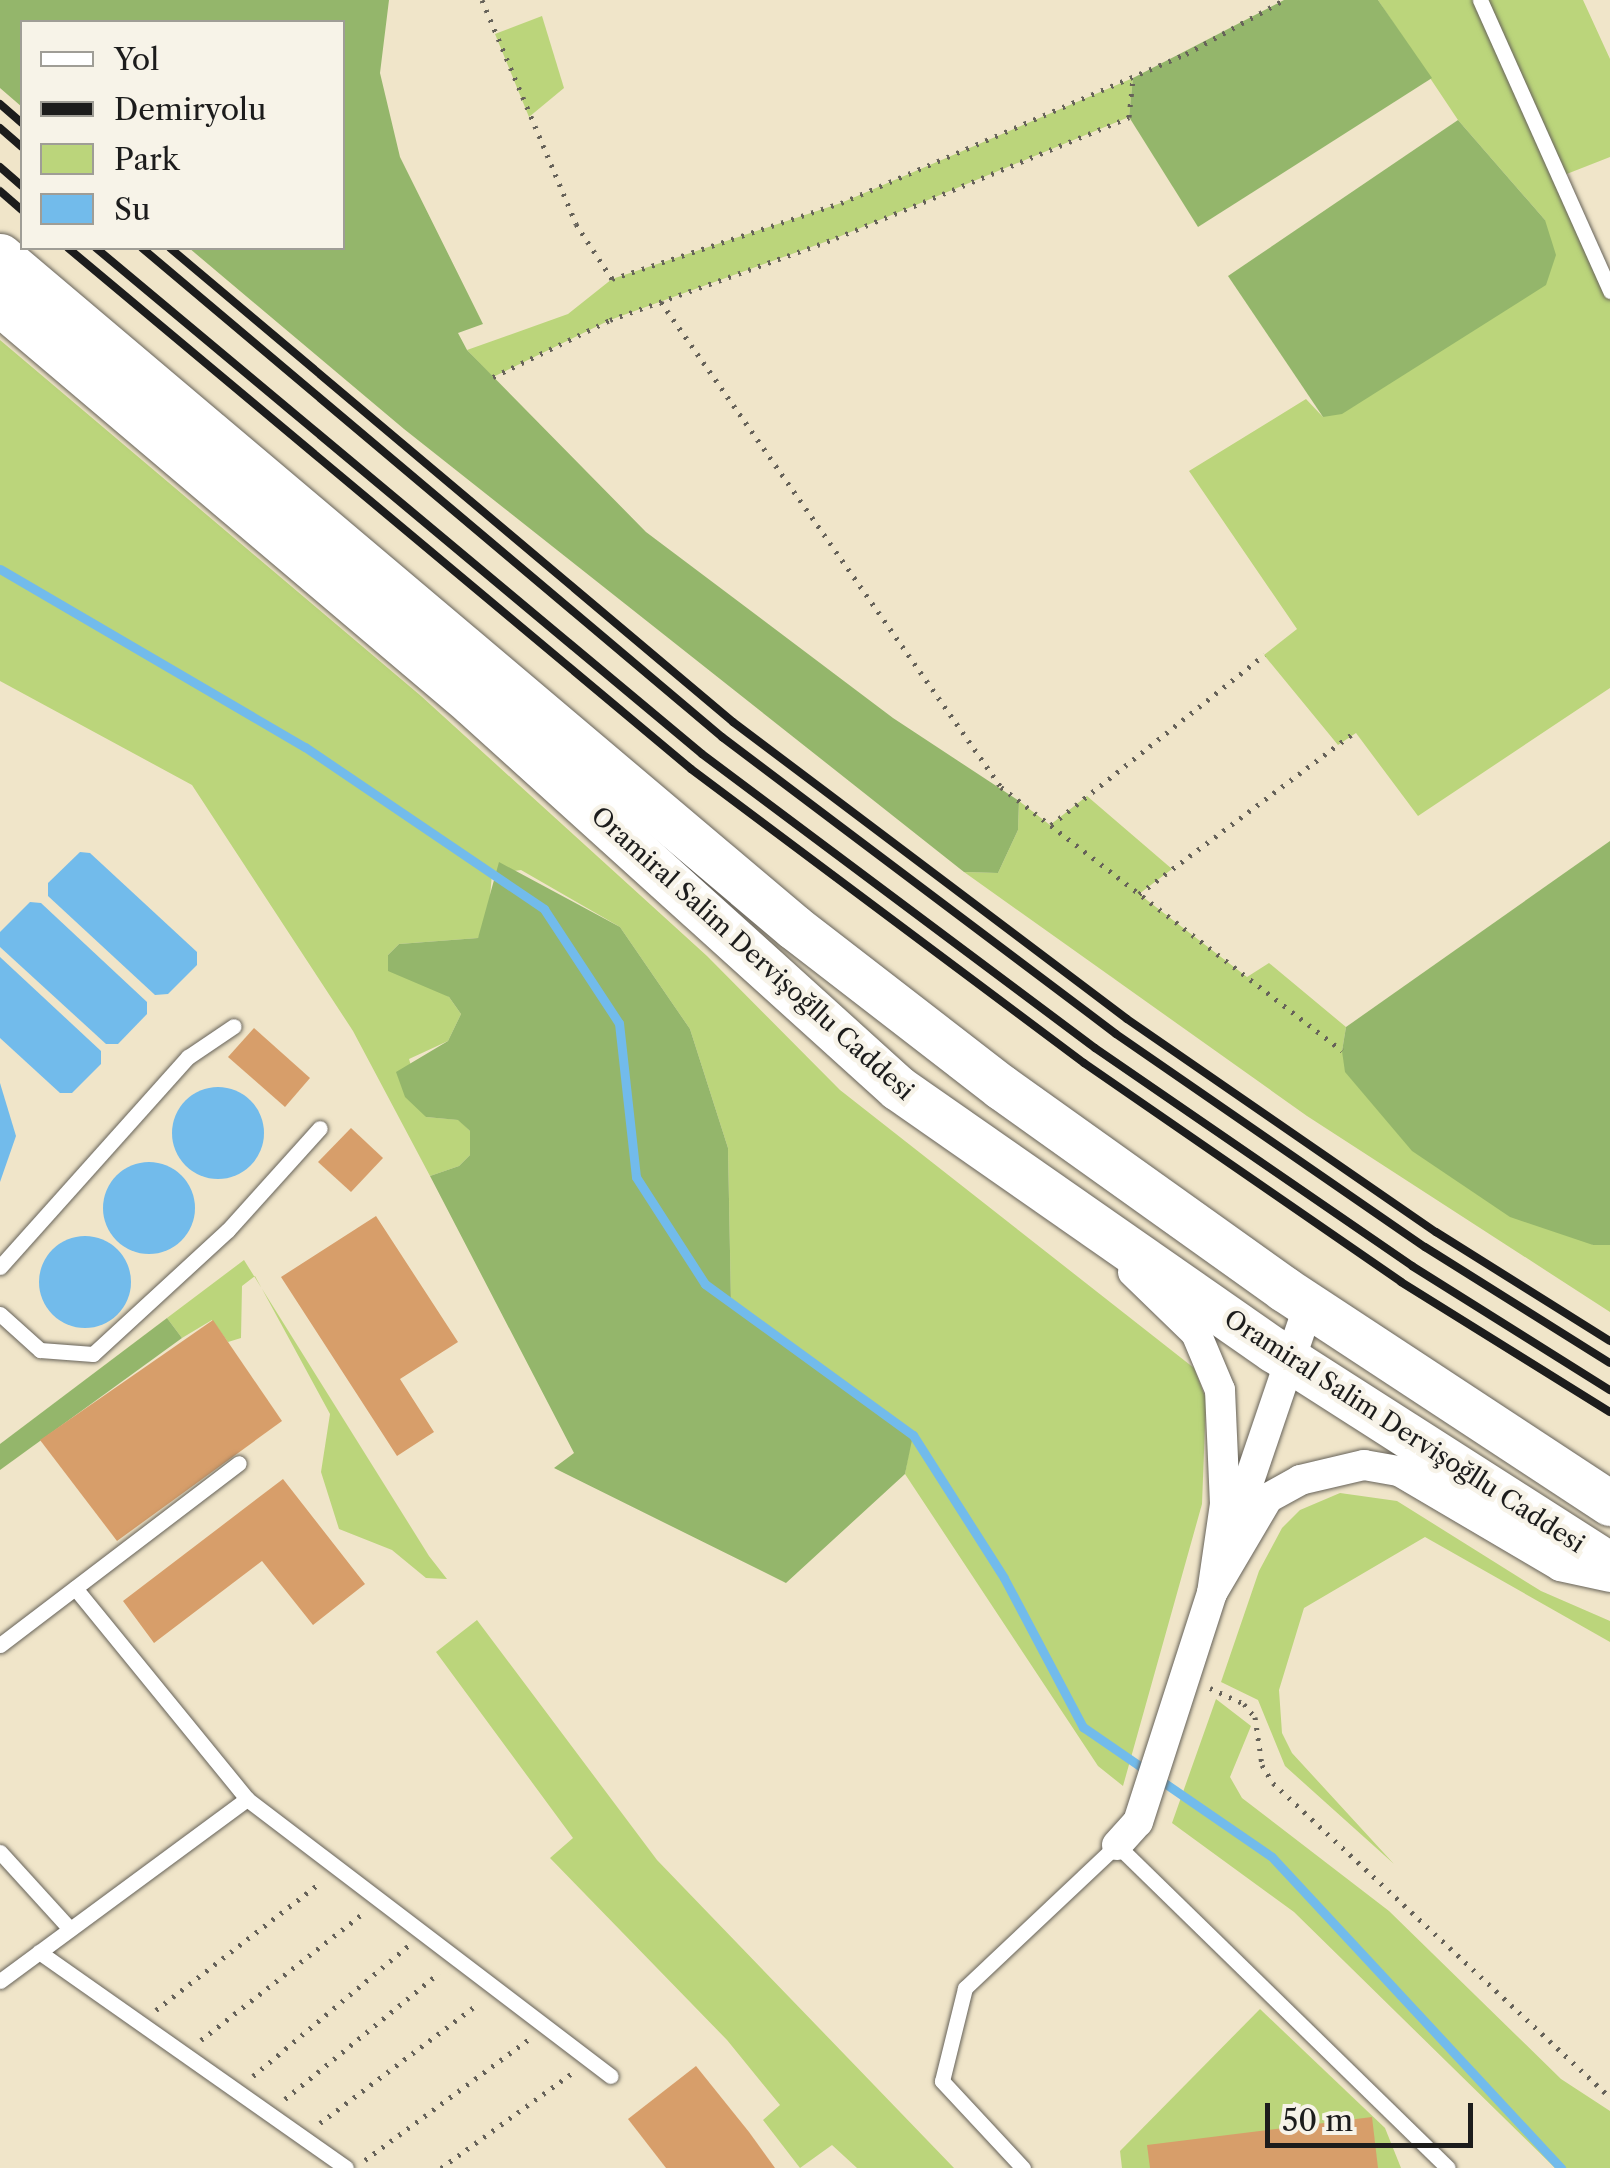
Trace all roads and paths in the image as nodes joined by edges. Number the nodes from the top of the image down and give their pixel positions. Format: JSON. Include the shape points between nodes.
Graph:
{"nodes":[{"id":1,"x":482,"y":0,"type":"edge"},
{"id":2,"x":1284,"y":0,"type":"edge"},
{"id":3,"x":1480,"y":0,"type":"edge"},
{"id":4,"x":1133,"y":78,"type":"junction"},
{"id":5,"x":0,"y":256,"type":"edge"},
{"id":6,"x":1610,"y":291,"type":"edge"},
{"id":7,"x":661,"y":302,"type":"junction"},
{"id":8,"x":0,"y":303,"type":"edge"},
{"id":9,"x":494,"y":377,"type":"dead end"},
{"id":10,"x":1264,"y":655,"type":"dead end"},
{"id":11,"x":1355,"y":732,"type":"dead end"},
{"id":12,"x":1050,"y":826,"type":"junction"},
{"id":13,"x":1138,"y":894,"type":"junction"},
{"id":14,"x":234,"y":1026,"type":"dead end"},
{"id":15,"x":1342,"y":1051,"type":"dead end"},
{"id":16,"x":320,"y":1128,"type":"dead end"},
{"id":17,"x":1062,"y":1204,"type":"junction"},
{"id":18,"x":0,"y":1268,"type":"edge"},
{"id":19,"x":1309,"y":1305,"type":"junction"},
{"id":20,"x":0,"y":1314,"type":"edge"},
{"id":21,"x":1289,"y":1360,"type":"junction"},
{"id":22,"x":240,"y":1463,"type":"dead end"},
{"id":23,"x":1610,"y":1503,"type":"edge"},
{"id":24,"x":1610,"y":1565,"type":"edge"},
{"id":25,"x":1610,"y":1576,"type":"edge"},
{"id":26,"x":75,"y":1588,"type":"junction"},
{"id":27,"x":1212,"y":1593,"type":"junction"},
{"id":28,"x":0,"y":1645,"type":"edge"},
{"id":29,"x":1182,"y":1684,"type":"junction"},
{"id":30,"x":248,"y":1799,"type":"junction"},
{"id":31,"x":1116,"y":1845,"type":"junction"},
{"id":32,"x":0,"y":1852,"type":"edge"},
{"id":33,"x":340,"y":1868,"type":"junction"},
{"id":34,"x":381,"y":1900,"type":"junction"},
{"id":35,"x":70,"y":1930,"type":"junction"},
{"id":36,"x":424,"y":1933,"type":"junction"},
{"id":37,"x":39,"y":1952,"type":"junction"},
{"id":38,"x":457,"y":1958,"type":"junction"},
{"id":39,"x":0,"y":1982,"type":"edge"},
{"id":40,"x":498,"y":1989,"type":"junction"},
{"id":41,"x":139,"y":2022,"type":"junction"},
{"id":42,"x":546,"y":2026,"type":"junction"},
{"id":43,"x":183,"y":2054,"type":"junction"},
{"id":44,"x":590,"y":2060,"type":"junction"},
{"id":45,"x":611,"y":2076,"type":"dead end"},
{"id":46,"x":235,"y":2090,"type":"junction"},
{"id":47,"x":1610,"y":2097,"type":"edge"},
{"id":48,"x":268,"y":2113,"type":"junction"},
{"id":49,"x":302,"y":2137,"type":"junction"},
{"id":50,"x":346,"y":2168,"type":"edge"},
{"id":51,"x":355,"y":2168,"type":"edge"},
{"id":52,"x":441,"y":2168,"type":"edge"},
{"id":53,"x":1023,"y":2168,"type":"edge"},
{"id":54,"x":1448,"y":2168,"type":"edge"}],
"edges":[{"from":1,"to":4,"type":"path","via":[[576,224],[612,279],[841,203]]},
{"from":2,"to":4,"type":"path"},
{"from":3,"to":6,"type":"lane"},
{"from":4,"to":7,"type":"path","via":[[1129,117]]},
{"from":5,"to":19,"type":"main road","name":"Oramiral Salim Dervişoğllu Caddesi","via":[[794,927],[1001,1087]]},
{"from":7,"to":9,"type":"path"},
{"from":7,"to":12,"type":"path","via":[[1001,788]]},
{"from":8,"to":17,"type":"main road","name":"Oramiral Salim Dervişoğllu Caddesi","via":[[472,703],[898,1088]]},
{"from":10,"to":12,"type":"path"},
{"from":11,"to":13,"type":"path"},
{"from":12,"to":13,"type":"path"},
{"from":13,"to":15,"type":"path"},
{"from":14,"to":18,"type":"lane","via":[[188,1058]]},
{"from":16,"to":20,"type":"lane","via":[[228,1230],[93,1354],[40,1350]]},
{"from":17,"to":21,"type":"main road","name":"Oramiral Salim Dervişoğllu Caddesi"},
{"from":17,"to":27,"type":"street","via":[[1196,1333],[1212,1359],[1226,1464]]},
{"from":19,"to":21,"type":"street"},
{"from":19,"to":23,"type":"main road","name":"Oramiral Salim Dervişoğllu Caddesi"},
{"from":21,"to":24,"type":"main road","name":"Oramiral Salim Dervişoğllu Caddesi"},
{"from":21,"to":27,"type":"street"},
{"from":22,"to":26,"type":"lane"},
{"from":25,"to":27,"type":"street","via":[[1560,1566],[1398,1471],[1364,1465],[1316,1475],[1268,1498]]},
{"from":26,"to":28,"type":"lane"},
{"from":26,"to":30,"type":"lane"},
{"from":27,"to":29,"type":"street"},
{"from":29,"to":31,"type":"street","via":[[1138,1822]]},
{"from":29,"to":47,"type":"path","via":[[1244,1704],[1254,1717],[1262,1766],[1274,1783]]},
{"from":30,"to":33,"type":"lane"},
{"from":30,"to":35,"type":"lane"},
{"from":31,"to":53,"type":"lane","via":[[965,1988],[942,2081]]},
{"from":31,"to":54,"type":"lane"},
{"from":32,"to":35,"type":"lane"},
{"from":33,"to":34,"type":"lane"},
{"from":33,"to":41,"type":"path"},
{"from":34,"to":36,"type":"lane"},
{"from":34,"to":43,"type":"path"},
{"from":35,"to":37,"type":"lane"},
{"from":36,"to":38,"type":"lane"},
{"from":36,"to":46,"type":"path"},
{"from":37,"to":39,"type":"lane"},
{"from":37,"to":41,"type":"lane"},
{"from":38,"to":40,"type":"lane"},
{"from":38,"to":48,"type":"path"},
{"from":40,"to":42,"type":"lane"},
{"from":40,"to":49,"type":"path"},
{"from":41,"to":43,"type":"lane"},
{"from":42,"to":44,"type":"lane"},
{"from":42,"to":51,"type":"path"},
{"from":43,"to":46,"type":"lane"},
{"from":44,"to":45,"type":"lane"},
{"from":44,"to":52,"type":"path"},
{"from":46,"to":48,"type":"lane"},
{"from":48,"to":49,"type":"lane"},
{"from":49,"to":50,"type":"lane"}]}
